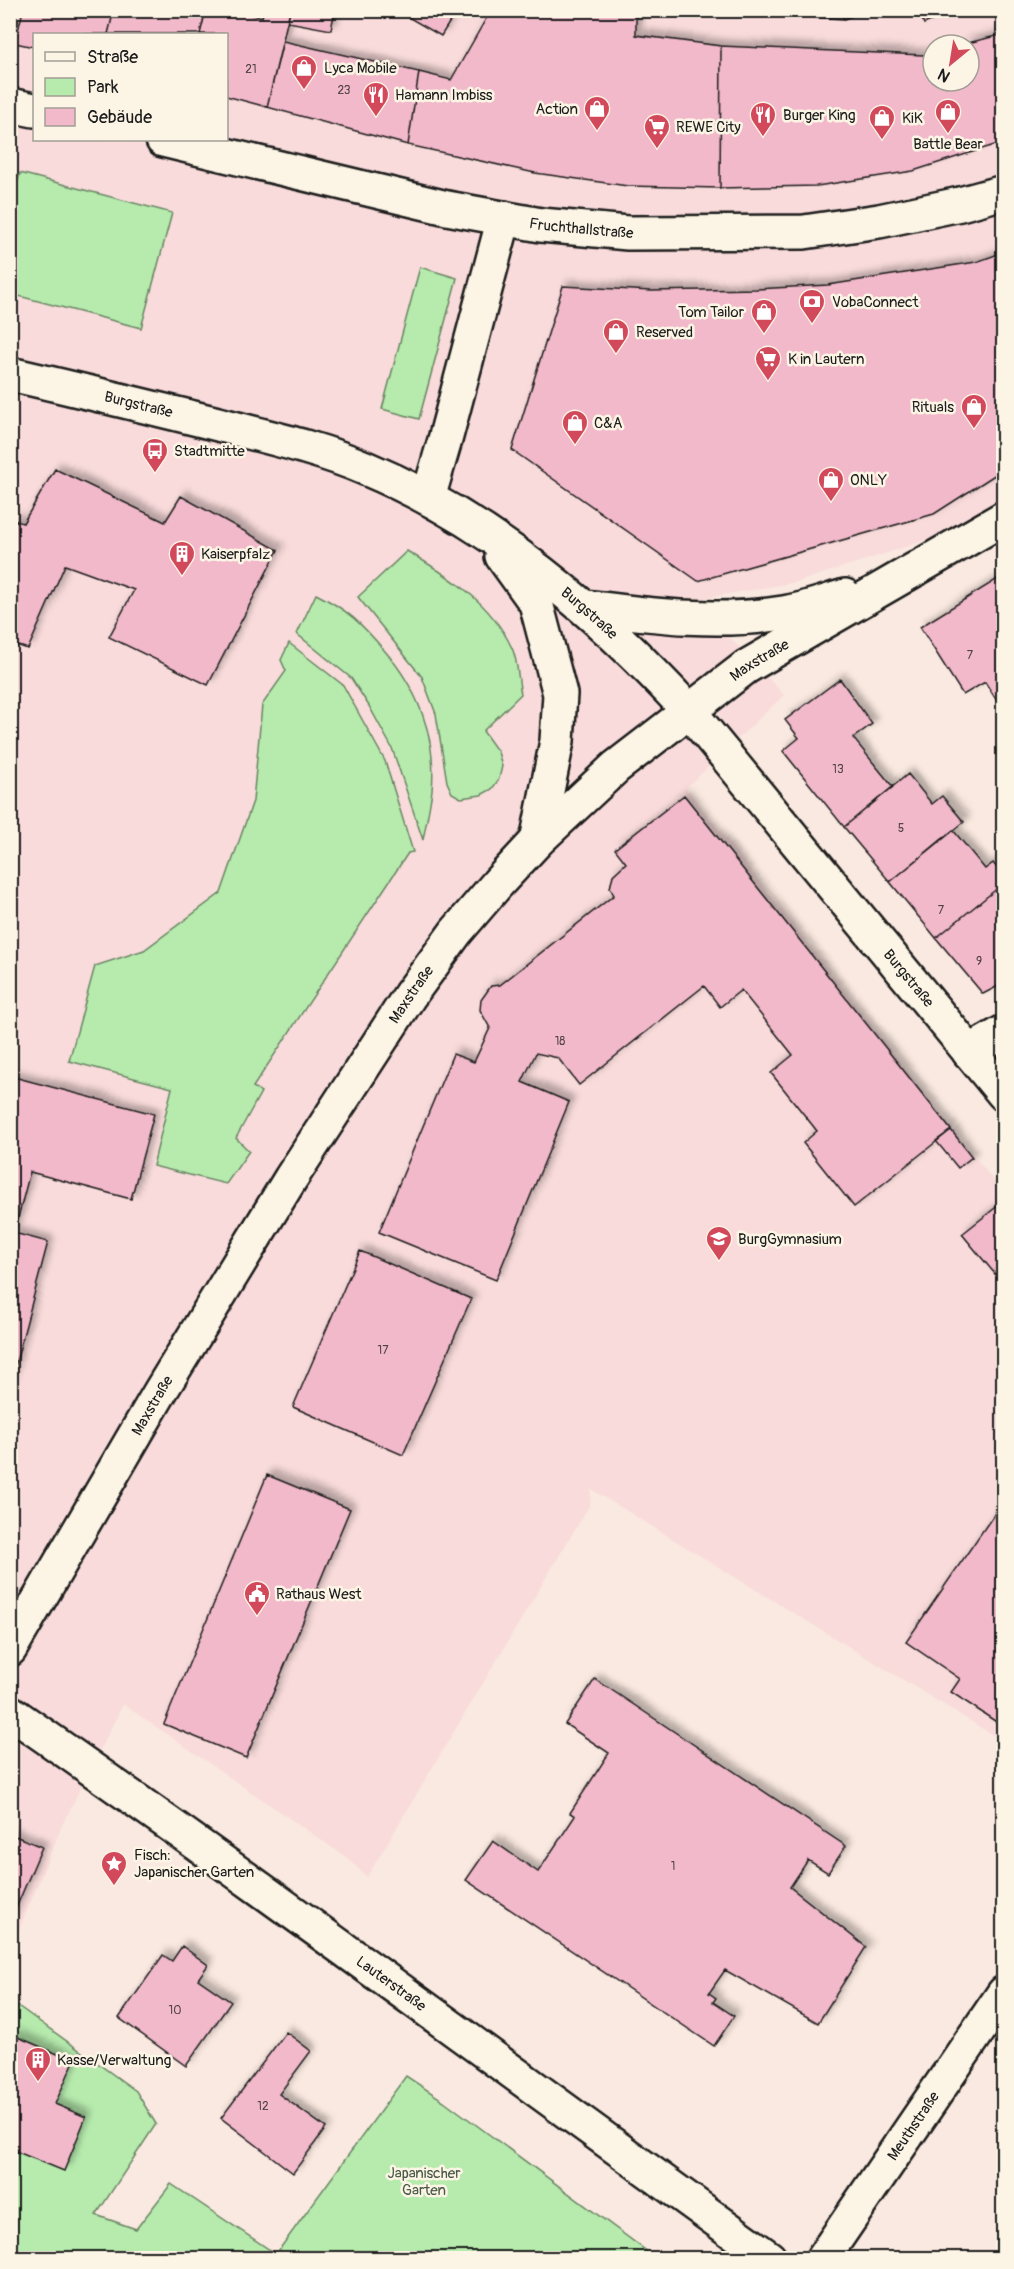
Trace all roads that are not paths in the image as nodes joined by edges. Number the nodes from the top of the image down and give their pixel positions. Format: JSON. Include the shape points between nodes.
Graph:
{"nodes":[{"id":1,"x":10,"y":105,"type":"edge"},
{"id":2,"x":33,"y":110,"type":"edge"},
{"id":3,"x":167,"y":141,"type":"edge"},
{"id":4,"x":1004,"y":192,"type":"edge"},
{"id":5,"x":504,"y":218,"type":"junction"},
{"id":6,"x":10,"y":374,"type":"edge"},
{"id":7,"x":428,"y":498,"type":"junction"},
{"id":8,"x":1004,"y":519,"type":"edge"},
{"id":9,"x":485,"y":531,"type":"junction"},
{"id":10,"x":888,"y":584,"type":"junction"},
{"id":11,"x":586,"y":608,"type":"junction"},
{"id":12,"x":690,"y":711,"type":"junction"},
{"id":13,"x":537,"y":841,"type":"junction"},
{"id":14,"x":1004,"y":1032,"type":"edge"},
{"id":15,"x":969,"y":1052,"type":"junction"},
{"id":16,"x":1004,"y":1095,"type":"edge"},
{"id":17,"x":10,"y":1649,"type":"edge"},
{"id":18,"x":10,"y":1712,"type":"edge"},
{"id":19,"x":1004,"y":1993,"type":"edge"},
{"id":20,"x":770,"y":2259,"type":"edge"},
{"id":21,"x":823,"y":2259,"type":"edge"}],
"edges":[{"from":1,"to":2,"type":"main road"},
{"from":3,"to":5,"type":"main road","name":"Fruchthallstraße"},
{"from":4,"to":5,"type":"main road","name":"Fruchthallstraße","via":[[879,221],[804,232],[628,232]]},
{"from":5,"to":7,"type":"main road"},
{"from":6,"to":7,"type":"main road","name":"Burgstraße","via":[[292,443],[365,468]]},
{"from":7,"to":9,"type":"main road","name":"Burgstraße"},
{"from":8,"to":10,"type":"main road","name":"Maxstraße"},
{"from":9,"to":11,"type":"main road","name":"Burgstraße"},
{"from":9,"to":13,"type":"main road","via":[[536,603],[560,694],[557,741]]},
{"from":10,"to":11,"type":"main road","via":[[784,613],[690,618]]},
{"from":10,"to":12,"type":"main road","name":"Maxstraße","via":[[746,667]]},
{"from":11,"to":12,"type":"main road","name":"Burgstraße"},
{"from":12,"to":13,"type":"main road","name":"Maxstraße","via":[[616,767]]},
{"from":12,"to":15,"type":"main road","name":"Burgstraße"},
{"from":13,"to":17,"type":"main road","name":"Maxstraße","via":[[456,932],[381,1037],[217,1297]]},
{"from":14,"to":15,"type":"main road"},
{"from":15,"to":16,"type":"main road","name":"Burgstraße"},
{"from":18,"to":20,"type":"main road","name":"Lauterstraße","via":[[280,1902]]},
{"from":19,"to":21,"type":"main road","name":"Meuthstraße"}]}
